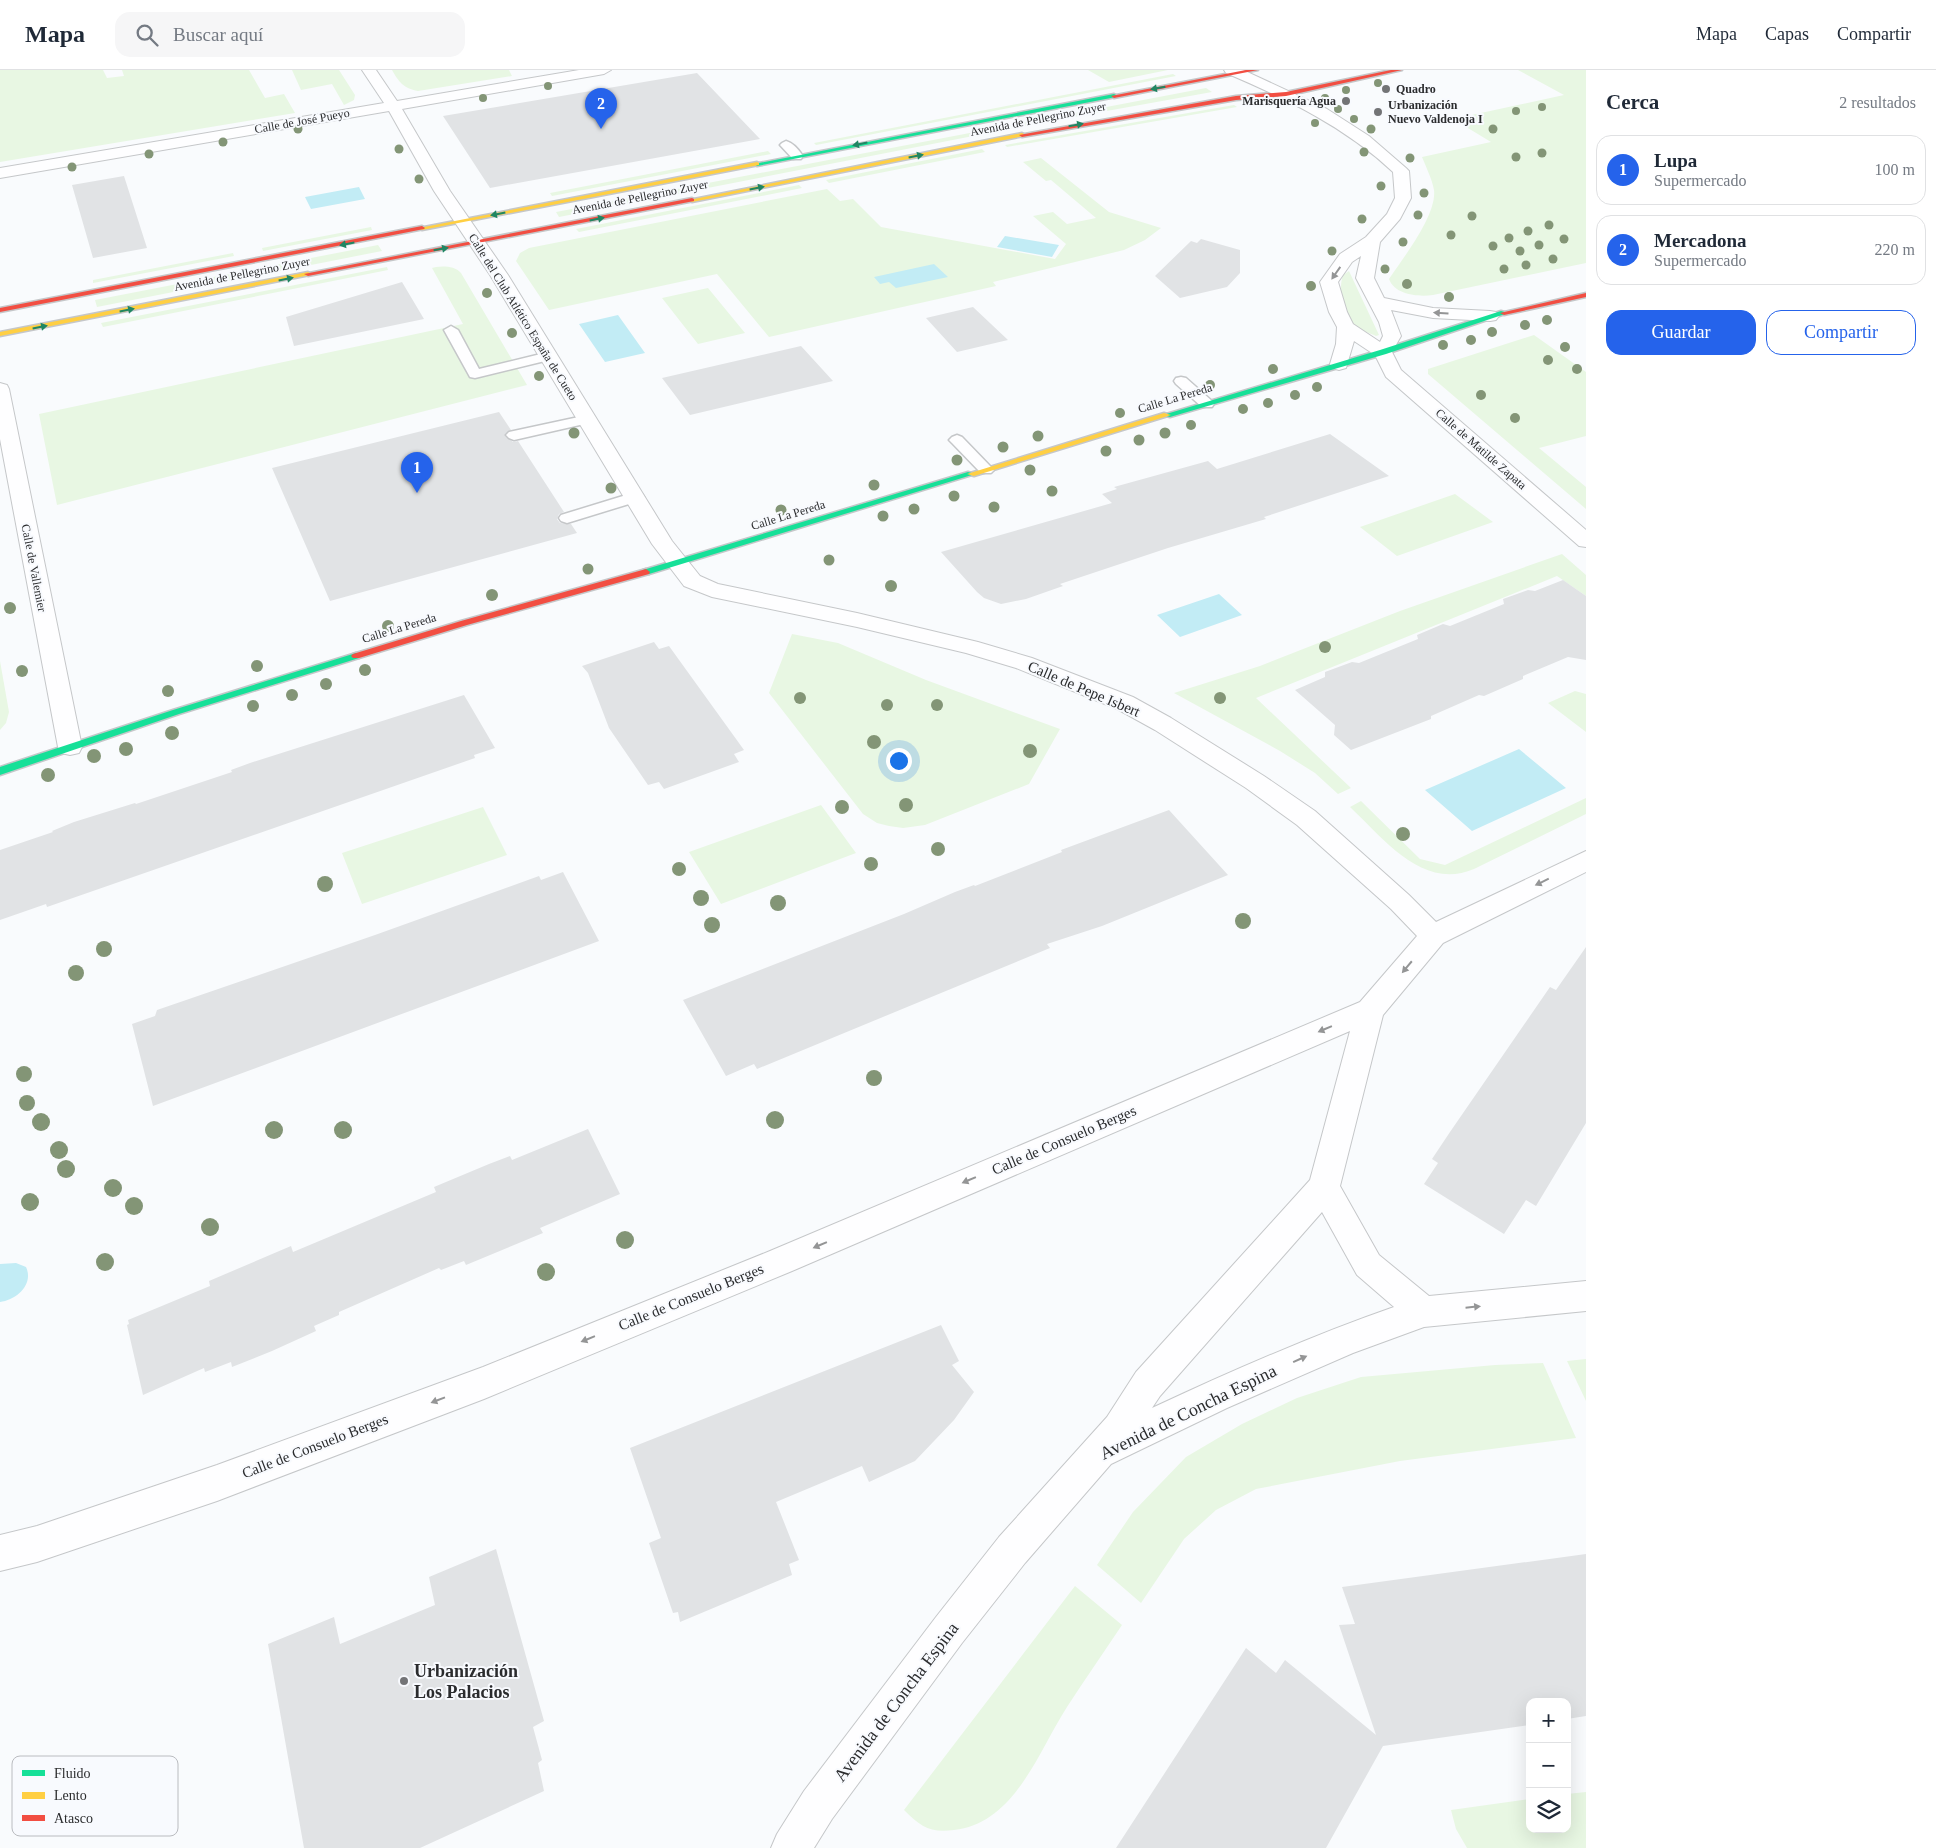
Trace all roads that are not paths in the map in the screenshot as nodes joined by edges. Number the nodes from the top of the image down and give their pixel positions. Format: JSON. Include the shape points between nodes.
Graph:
{"nodes":[{"id":1,"x":369,"y":70,"type":"edge"},
{"id":2,"x":604,"y":70,"type":"edge"},
{"id":3,"x":1256,"y":70,"type":"edge"},
{"id":4,"x":1399,"y":70,"type":"edge"},
{"id":5,"x":1235,"y":72,"type":"edge"},
{"id":6,"x":1286,"y":94,"type":"junction"},
{"id":7,"x":392,"y":105,"type":"junction"},
{"id":8,"x":786,"y":146,"type":"dead end"},
{"id":9,"x":797,"y":156,"type":"junction"},
{"id":10,"x":0,"y":172,"type":"edge"},
{"id":11,"x":461,"y":221,"type":"junction"},
{"id":12,"x":1372,"y":241,"type":"junction"},
{"id":13,"x":477,"y":243,"type":"junction"},
{"id":14,"x":1586,"y":295,"type":"edge"},
{"id":15,"x":1376,"y":302,"type":"junction"},
{"id":16,"x":0,"y":310,"type":"edge"},
{"id":17,"x":1490,"y":316,"type":"junction"},
{"id":18,"x":1346,"y":327,"type":"junction"},
{"id":19,"x":451,"y":330,"type":"dead end"},
{"id":20,"x":0,"y":334,"type":"edge"},
{"id":21,"x":1383,"y":352,"type":"junction"},
{"id":22,"x":549,"y":356,"type":"junction"},
{"id":23,"x":1339,"y":364,"type":"junction"},
{"id":24,"x":1181,"y":380,"type":"dead end"},
{"id":25,"x":0,"y":389,"type":"edge"},
{"id":26,"x":1207,"y":404,"type":"junction"},
{"id":27,"x":588,"y":419,"type":"junction"},
{"id":28,"x":514,"y":435,"type":"dead end"},
{"id":29,"x":957,"y":440,"type":"dead end"},
{"id":30,"x":986,"y":470,"type":"junction"},
{"id":31,"x":636,"y":497,"type":"junction"},
{"id":32,"x":567,"y":518,"type":"dead end"},
{"id":33,"x":1586,"y":541,"type":"edge"},
{"id":34,"x":677,"y":563,"type":"junction"},
{"id":35,"x":70,"y":747,"type":"junction"},
{"id":36,"x":0,"y":771,"type":"edge"},
{"id":37,"x":1586,"y":861,"type":"edge"},
{"id":38,"x":1433,"y":936,"type":"junction"},
{"id":39,"x":1370,"y":1010,"type":"junction"},
{"id":40,"x":1324,"y":1187,"type":"junction"},
{"id":41,"x":1586,"y":1296,"type":"edge"},
{"id":42,"x":1424,"y":1312,"type":"junction"},
{"id":43,"x":1097,"y":1453,"type":"junction"},
{"id":44,"x":0,"y":1553,"type":"edge"},
{"id":45,"x":791,"y":1848,"type":"edge"}],
"edges":[{"from":1,"to":7,"type":"street","name":"Calle del Club Atlético España de Cueto"},
{"from":2,"to":7,"type":"street","name":"Calle de José Pueyo"},
{"from":3,"to":5,"type":"main road","name":"Avenida de Pellegrino Zuyer"},
{"from":4,"to":6,"type":"main road","name":"Avenida de Pellegrino Zuyer"},
{"from":5,"to":6,"type":"street"},
{"from":5,"to":9,"type":"main road","name":"Avenida de Pellegrino Zuyer","one_way":true},
{"from":6,"to":12,"type":"street","via":[[1362,137],[1401,171],[1403,198],[1394,216]]},
{"from":13,"to":6,"type":"main road","name":"Avenida de Pellegrino Zuyer","one_way":true,"via":[[1066,127],[1236,98]]},
{"from":7,"to":10,"type":"street","name":"Calle de José Pueyo"},
{"from":7,"to":11,"type":"street","name":"Calle del Club Atlético España de Cueto"},
{"from":8,"to":9,"type":"lane"},
{"from":9,"to":11,"type":"main road","name":"Avenida de Pellegrino Zuyer","one_way":true},
{"from":11,"to":13,"type":"street","name":"Calle del Club Atlético España de Cueto"},
{"from":11,"to":16,"type":"main road","name":"Avenida de Pellegrino Zuyer","one_way":true},
{"from":12,"to":15,"type":"street","via":[[1365,278]]},
{"from":12,"to":18,"type":"street","one_way":true,"via":[[1346,258],[1329,282]]},
{"from":20,"to":13,"type":"main road","name":"Avenida de Pellegrino Zuyer","one_way":true},
{"from":13,"to":22,"type":"street","name":"Calle del Club Atlético España de Cueto"},
{"from":14,"to":17,"type":"main road","name":"Calle La Pereda"},
{"from":17,"to":15,"type":"street","one_way":true,"via":[[1433,313]]},
{"from":15,"to":21,"type":"street","via":[[1392,336]]},
{"from":17,"to":21,"type":"main road","name":"Calle La Pereda"},
{"from":18,"to":21,"type":"street"},
{"from":18,"to":23,"type":"street"},
{"from":19,"to":22,"type":"lane","via":[[475,374]]},
{"from":21,"to":23,"type":"main road","name":"Calle La Pereda"},
{"from":21,"to":33,"type":"street","name":"Calle de Matilde Zapata","via":[[1393,373]]},
{"from":22,"to":27,"type":"street","name":"Calle del Club Atlético España de Cueto"},
{"from":23,"to":26,"type":"main road","name":"Calle La Pereda"},
{"from":24,"to":26,"type":"lane"},
{"from":25,"to":35,"type":"street","name":"Calle de Vallemier"},
{"from":26,"to":30,"type":"main road","name":"Calle La Pereda"},
{"from":27,"to":28,"type":"lane"},
{"from":27,"to":31,"type":"street","name":"Calle del Club Atlético España de Cueto"},
{"from":29,"to":30,"type":"lane"},
{"from":30,"to":34,"type":"main road","name":"Calle La Pereda"},
{"from":31,"to":32,"type":"lane"},
{"from":31,"to":34,"type":"street","name":"Calle del Club Atlético España de Cueto"},
{"from":34,"to":35,"type":"main road","name":"Calle La Pereda","via":[[473,620]]},
{"from":34,"to":38,"type":"street","name":"Calle de Pepe Isbert","via":[[692,581],[712,590],[970,647],[1024,663],[1125,703],[1255,782],[1306,818]]},
{"from":35,"to":36,"type":"main road","name":"Calle La Pereda"},
{"from":37,"to":38,"type":"street","name":"Calle de Consuelo Berges","one_way":true},
{"from":38,"to":39,"type":"street","name":"Calle de Consuelo Berges","one_way":true},
{"from":39,"to":40,"type":"street","name":"Calle de Consuelo Berges"},
{"from":39,"to":44,"type":"street","name":"Calle de Consuelo Berges","one_way":true,"via":[[790,1257],[484,1383],[217,1483],[37,1544]]},
{"from":40,"to":42,"type":"street","via":[[1368,1265]]},
{"from":40,"to":43,"type":"street","name":"Calle de Consuelo Berges","via":[[1148,1384],[1119,1429]]},
{"from":42,"to":41,"type":"street","name":"Avenida de Concha Espina","one_way":true},
{"from":43,"to":42,"type":"street","name":"Avenida de Concha Espina","one_way":true,"via":[[1215,1396],[1347,1339]]},
{"from":43,"to":45,"type":"street","name":"Avenida de Concha Espina","via":[[1012,1550],[949,1630],[818,1805]]}]}
